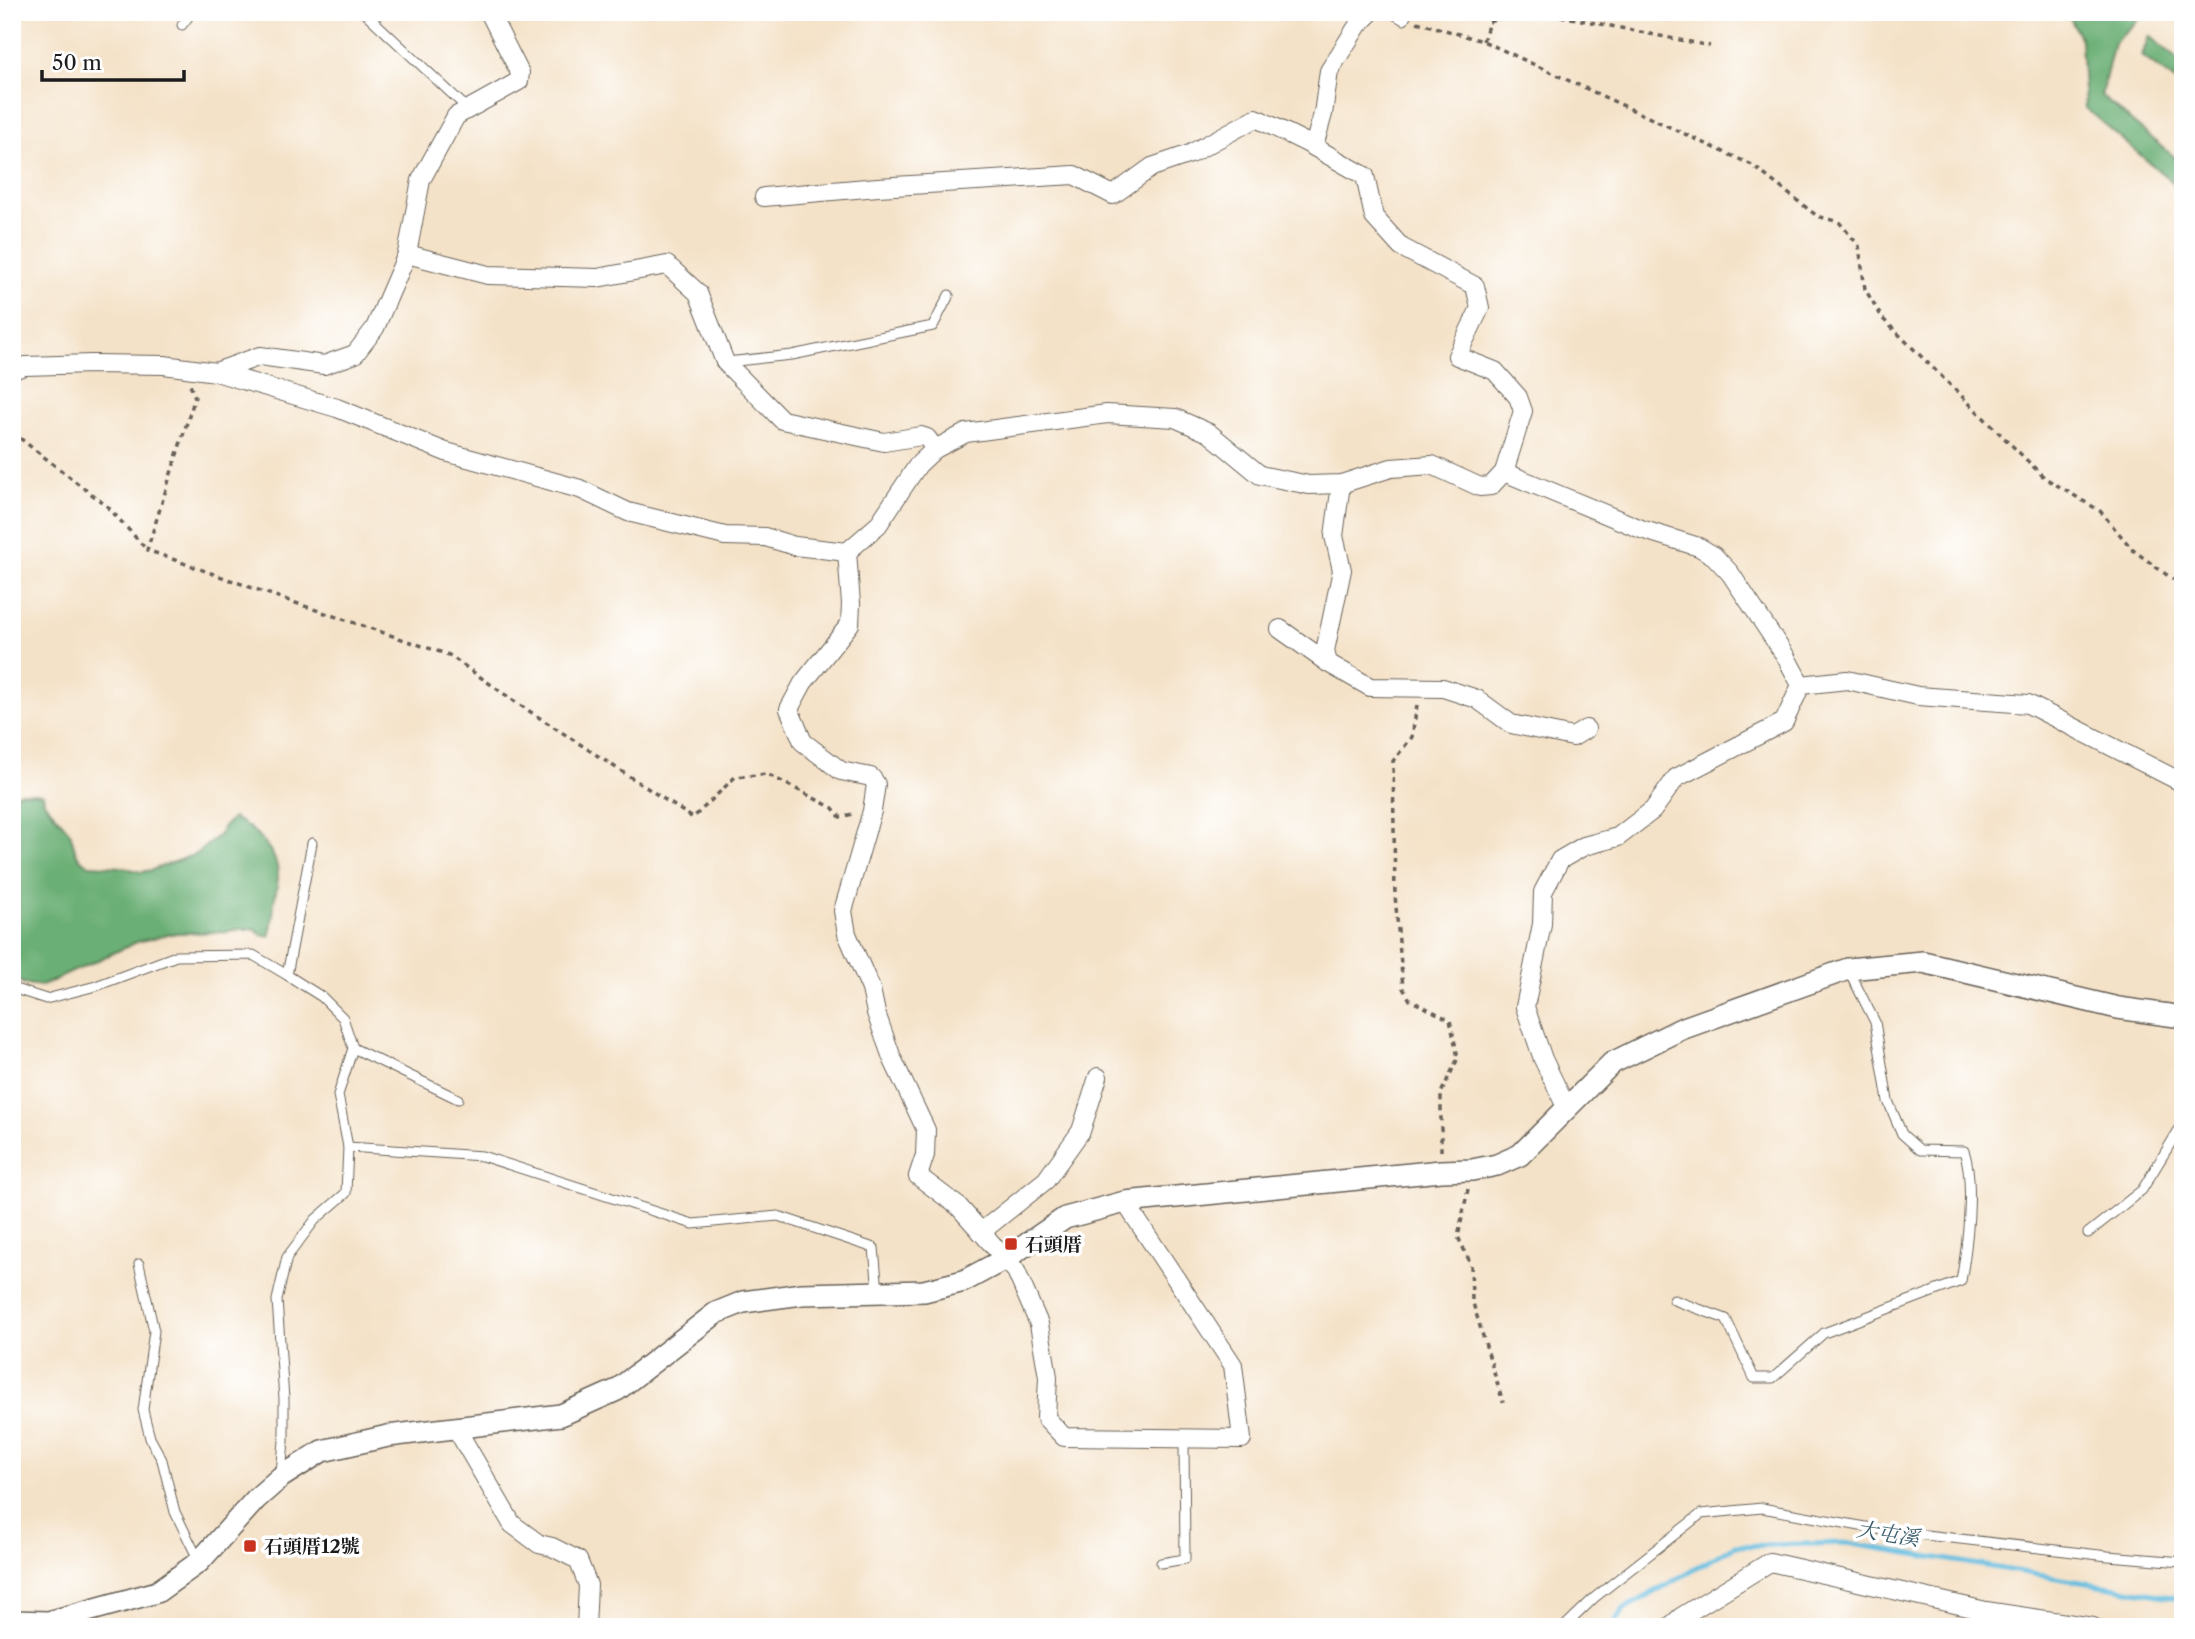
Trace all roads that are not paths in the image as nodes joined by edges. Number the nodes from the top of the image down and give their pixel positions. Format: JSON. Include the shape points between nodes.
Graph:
{"nodes":[{"id":1,"x":192,"y":12,"type":"edge"},
{"id":2,"x":363,"y":12,"type":"edge"},
{"id":3,"x":489,"y":12,"type":"edge"},
{"id":4,"x":1371,"y":12,"type":"edge"},
{"id":5,"x":1390,"y":12,"type":"edge"},
{"id":6,"x":1406,"y":15,"type":"edge"},
{"id":7,"x":182,"y":25,"type":"dead end"},
{"id":8,"x":468,"y":109,"type":"junction"},
{"id":9,"x":1314,"y":146,"type":"junction"},
{"id":10,"x":764,"y":197,"type":"dead end"},
{"id":11,"x":407,"y":254,"type":"junction"},
{"id":12,"x":949,"y":295,"type":"dead end"},
{"id":13,"x":725,"y":362,"type":"junction"},
{"id":14,"x":12,"y":370,"type":"edge"},
{"id":15,"x":216,"y":372,"type":"junction"},
{"id":16,"x":935,"y":449,"type":"junction"},
{"id":17,"x":1504,"y":472,"type":"junction"},
{"id":18,"x":1341,"y":484,"type":"junction"},
{"id":19,"x":847,"y":552,"type":"junction"},
{"id":20,"x":1280,"y":629,"type":"dead end"},
{"id":21,"x":1328,"y":663,"type":"junction"},
{"id":22,"x":1801,"y":685,"type":"junction"},
{"id":23,"x":1586,"y":729,"type":"dead end"},
{"id":24,"x":2183,"y":783,"type":"edge"},
{"id":25,"x":312,"y":843,"type":"dead end"},
{"id":26,"x":1848,"y":969,"type":"junction"},
{"id":27,"x":287,"y":975,"type":"junction"},
{"id":28,"x":12,"y":988,"type":"edge"},
{"id":29,"x":2183,"y":1017,"type":"edge"},
{"id":30,"x":353,"y":1048,"type":"junction"},
{"id":31,"x":1098,"y":1077,"type":"dead end"},
{"id":32,"x":458,"y":1099,"type":"dead end"},
{"id":33,"x":1567,"y":1109,"type":"junction"},
{"id":34,"x":2183,"y":1123,"type":"edge"},
{"id":35,"x":348,"y":1147,"type":"junction"},
{"id":36,"x":1125,"y":1202,"type":"junction"},
{"id":37,"x":981,"y":1232,"type":"junction"},
{"id":38,"x":2088,"y":1233,"type":"dead end"},
{"id":39,"x":1005,"y":1259,"type":"junction"},
{"id":40,"x":138,"y":1264,"type":"dead end"},
{"id":41,"x":878,"y":1294,"type":"junction"},
{"id":42,"x":1674,"y":1300,"type":"dead end"},
{"id":43,"x":456,"y":1428,"type":"junction"},
{"id":44,"x":1184,"y":1439,"type":"junction"},
{"id":45,"x":281,"y":1477,"type":"junction"},
{"id":46,"x":199,"y":1562,"type":"junction"},
{"id":47,"x":1161,"y":1563,"type":"dead end"},
{"id":48,"x":2183,"y":1563,"type":"edge"},
{"id":49,"x":12,"y":1621,"type":"edge"},
{"id":50,"x":586,"y":1627,"type":"edge"},
{"id":51,"x":1564,"y":1627,"type":"edge"},
{"id":52,"x":1670,"y":1627,"type":"edge"},
{"id":53,"x":2094,"y":1627,"type":"edge"}],
"edges":[{"from":1,"to":7,"type":"lane"},
{"from":2,"to":8,"type":"lane"},
{"from":3,"to":8,"type":"street","via":[[520,73],[519,81]]},
{"from":4,"to":9,"type":"street","via":[[1329,71]]},
{"from":5,"to":6,"type":"lane","via":[[1404,20]]},
{"from":8,"to":11,"type":"street","via":[[456,116],[421,180]]},
{"from":9,"to":10,"type":"street","via":[[1256,118],[1190,155],[1152,167],[1113,195],[1074,175]]},
{"from":9,"to":17,"type":"street","via":[[1365,176],[1374,216],[1401,247],[1475,286],[1480,308],[1457,356],[1495,371],[1518,397],[1523,411]]},
{"from":11,"to":13,"type":"street","via":[[488,275],[597,278],[667,265],[698,293]]},
{"from":11,"to":15,"type":"street","via":[[375,328],[355,354],[324,365],[260,356]]},
{"from":12,"to":13,"type":"lane","via":[[933,326],[792,355]]},
{"from":13,"to":16,"type":"street","via":[[782,421],[884,442],[921,436]]},
{"from":14,"to":15,"type":"street","via":[[92,364],[164,365]]},
{"from":15,"to":19,"type":"street","via":[[337,408],[446,452],[580,489],[628,512],[725,536],[765,537],[795,547]]},
{"from":16,"to":18,"type":"street","via":[[966,433],[1107,414],[1175,418],[1209,433],[1260,475],[1309,485]]},
{"from":16,"to":19,"type":"street","via":[[918,465],[878,525]]},
{"from":17,"to":18,"type":"street","via":[[1491,486],[1480,487],[1432,465],[1391,468]]},
{"from":17,"to":22,"type":"street","via":[[1714,556],[1730,573]]},
{"from":18,"to":21,"type":"street","via":[[1334,536],[1342,570],[1325,651]]},
{"from":19,"to":37,"type":"street","via":[[850,624],[803,683],[789,709],[803,742],[841,771],[871,777],[876,783],[843,911],[847,934],[871,989],[892,1058],[926,1130],[918,1176],[959,1207]]},
{"from":20,"to":21,"type":"street"},
{"from":21,"to":23,"type":"street","via":[[1370,687],[1443,688],[1477,699],[1511,724],[1573,737]]},
{"from":22,"to":24,"type":"street","via":[[1847,680],[1918,696],[2028,704]]},
{"from":22,"to":33,"type":"street","via":[[1784,722],[1676,778],[1653,810],[1618,837],[1584,846],[1560,860],[1543,892],[1542,924],[1525,1007]]},
{"from":25,"to":27,"type":"lane"},
{"from":26,"to":29,"type":"street","via":[[1923,962],[2118,1008]]},
{"from":26,"to":33,"type":"street","via":[[1681,1029],[1612,1063]]},
{"from":26,"to":42,"type":"lane","via":[[1875,1022],[1888,1101],[1902,1134],[1920,1150],[1964,1151],[1969,1165],[1967,1247],[1961,1281],[1824,1333],[1773,1378],[1754,1378],[1726,1319]]},
{"from":27,"to":28,"type":"lane","via":[[253,955],[176,956],[46,999]]},
{"from":27,"to":30,"type":"lane","via":[[322,997],[342,1018]]},
{"from":30,"to":32,"type":"lane"},
{"from":30,"to":35,"type":"lane","via":[[338,1095]]},
{"from":31,"to":37,"type":"street","via":[[1081,1131],[1046,1180]]},
{"from":33,"to":36,"type":"street","via":[[1520,1155],[1497,1165]]},
{"from":34,"to":38,"type":"lane","via":[[2142,1191]]},
{"from":35,"to":41,"type":"lane","via":[[482,1156],[693,1224],[778,1216],[874,1248]]},
{"from":35,"to":45,"type":"lane","via":[[346,1194],[315,1220],[287,1257],[277,1300],[284,1399]]},
{"from":36,"to":39,"type":"street","via":[[1065,1218]]},
{"from":36,"to":44,"type":"street","via":[[1233,1365],[1242,1440]]},
{"from":37,"to":39,"type":"street"},
{"from":39,"to":41,"type":"street","via":[[964,1280],[924,1292]]},
{"from":39,"to":44,"type":"street","via":[[1016,1271],[1038,1324],[1048,1377],[1046,1418],[1064,1437]]},
{"from":40,"to":46,"type":"lane","via":[[154,1331],[143,1410],[175,1512]]},
{"from":41,"to":43,"type":"street","via":[[802,1294],[743,1302],[716,1313],[617,1390],[561,1415]]},
{"from":43,"to":45,"type":"street","via":[[388,1436],[322,1451]]},
{"from":43,"to":50,"type":"street","via":[[512,1524],[539,1544],[578,1560],[588,1584]]},
{"from":44,"to":47,"type":"lane","via":[[1185,1559]]},
{"from":45,"to":46,"type":"street"},
{"from":46,"to":49,"type":"street","via":[[158,1592],[48,1622]]},
{"from":48,"to":51,"type":"lane","via":[[1882,1530],[1762,1508],[1701,1514]]},
{"from":52,"to":53,"type":"street","via":[[1770,1562],[1986,1611]]}]}
